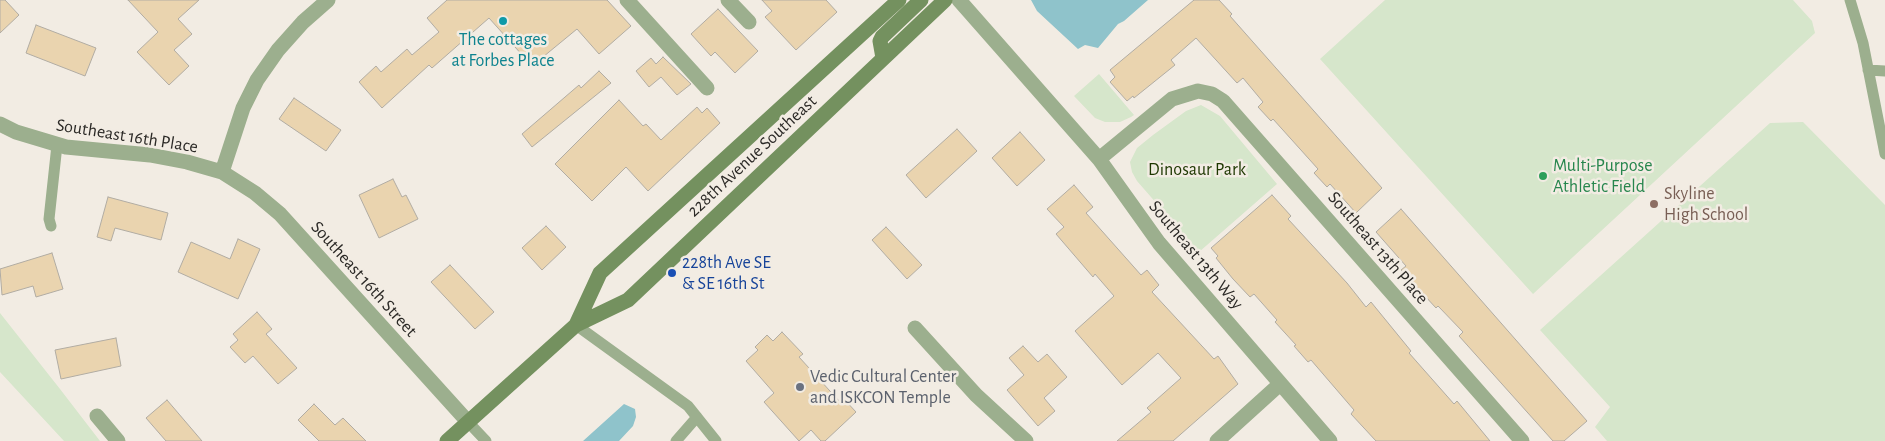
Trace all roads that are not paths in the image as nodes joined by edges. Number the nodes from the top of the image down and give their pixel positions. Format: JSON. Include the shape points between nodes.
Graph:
{"nodes":[{"id":1,"x":328,"y":0,"type":"edge"},
{"id":2,"x":627,"y":0,"type":"edge"},
{"id":3,"x":728,"y":0,"type":"edge"},
{"id":4,"x":899,"y":0,"type":"edge"},
{"id":5,"x":921,"y":0,"type":"edge"},
{"id":6,"x":945,"y":0,"type":"edge"},
{"id":7,"x":959,"y":0,"type":"edge"},
{"id":8,"x":1850,"y":0,"type":"edge"},
{"id":9,"x":750,"y":22,"type":"dead end"},
{"id":10,"x":883,"y":58,"type":"junction"},
{"id":11,"x":1868,"y":70,"type":"junction"},
{"id":12,"x":1885,"y":71,"type":"edge"},
{"id":13,"x":707,"y":88,"type":"dead end"},
{"id":14,"x":0,"y":124,"type":"edge"},
{"id":15,"x":57,"y":144,"type":"junction"},
{"id":16,"x":1885,"y":154,"type":"edge"},
{"id":17,"x":1099,"y":159,"type":"junction"},
{"id":18,"x":222,"y":172,"type":"junction"},
{"id":19,"x":51,"y":226,"type":"dead end"},
{"id":20,"x":576,"y":325,"type":"junction"},
{"id":21,"x":915,"y":328,"type":"dead end"},
{"id":22,"x":1280,"y":384,"type":"junction"},
{"id":23,"x":96,"y":416,"type":"dead end"},
{"id":24,"x":697,"y":417,"type":"junction"},
{"id":25,"x":469,"y":423,"type":"junction"},
{"id":26,"x":118,"y":441,"type":"edge"},
{"id":27,"x":447,"y":441,"type":"edge"},
{"id":28,"x":486,"y":441,"type":"edge"},
{"id":29,"x":676,"y":441,"type":"edge"},
{"id":30,"x":716,"y":441,"type":"edge"},
{"id":31,"x":1026,"y":441,"type":"edge"},
{"id":32,"x":1217,"y":441,"type":"edge"},
{"id":33,"x":1330,"y":441,"type":"edge"},
{"id":34,"x":1522,"y":441,"type":"edge"}],
"edges":[{"from":1,"to":18,"type":"street","via":[[278,50],[257,80],[243,108]]},
{"from":2,"to":13,"type":"street"},
{"from":3,"to":9,"type":"street"},
{"from":4,"to":20,"type":"main road","name":"228th Avenue Southeast","via":[[600,273]]},
{"from":5,"to":10,"type":"main road","via":[[882,37]]},
{"from":6,"to":10,"type":"main road","name":"228th Avenue Southeast"},
{"from":7,"to":17,"type":"street","name":"Southeast 13th Way"},
{"from":8,"to":11,"type":"lane"},
{"from":10,"to":20,"type":"main road","name":"228th Avenue Southeast","via":[[628,300]]},
{"from":11,"to":12,"type":"lane"},
{"from":11,"to":16,"type":"lane"},
{"from":14,"to":15,"type":"street","name":"Southeast 16th Place"},
{"from":15,"to":18,"type":"street","name":"Southeast 16th Place","via":[[150,155]]},
{"from":15,"to":19,"type":"lane","via":[[49,219]]},
{"from":17,"to":22,"type":"street","name":"Southeast 13th Way","via":[[1159,243]]},
{"from":17,"to":34,"type":"street","name":"Southeast 13th Place","via":[[1172,99],[1198,91],[1224,101]]},
{"from":18,"to":25,"type":"street","name":"Southeast 16th Street","via":[[280,214]]},
{"from":20,"to":24,"type":"lane","via":[[688,406]]},
{"from":20,"to":25,"type":"main road","name":"228th Avenue Southeast"},
{"from":21,"to":31,"type":"street","via":[[976,395]]},
{"from":22,"to":32,"type":"street"},
{"from":22,"to":33,"type":"street","name":"Southeast 13th Way"},
{"from":23,"to":26,"type":"street"},
{"from":24,"to":29,"type":"lane"},
{"from":24,"to":30,"type":"lane"},
{"from":25,"to":27,"type":"main road","name":"228th Avenue Southeast"},
{"from":25,"to":28,"type":"lane"}]}
